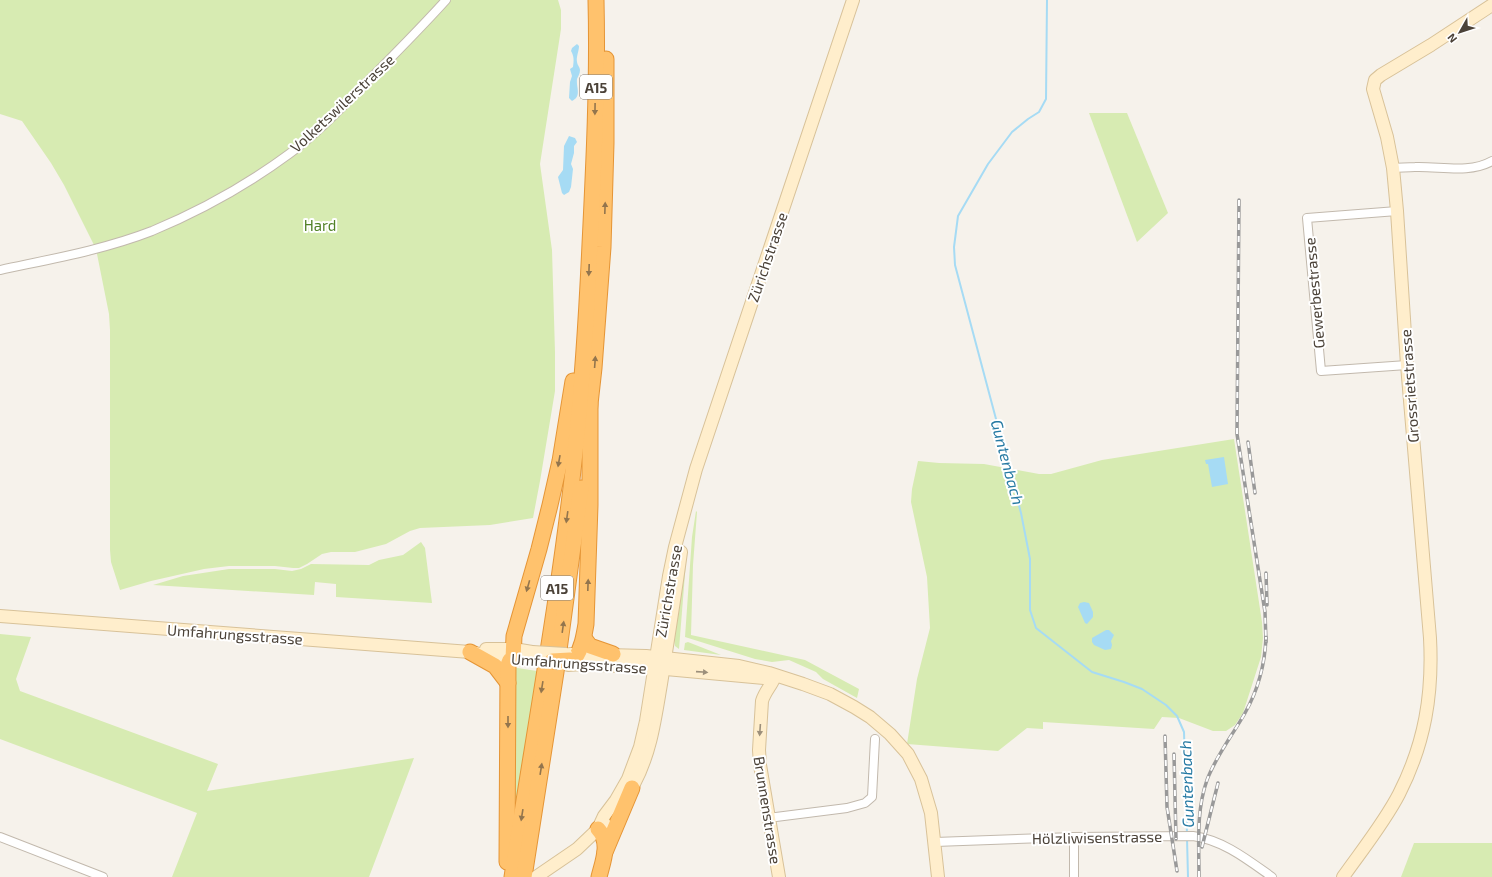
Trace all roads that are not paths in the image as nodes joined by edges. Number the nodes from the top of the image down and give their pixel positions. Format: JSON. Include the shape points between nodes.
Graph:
{"nodes":[{"id":1,"x":446,"y":0,"type":"edge"},
{"id":2,"x":596,"y":0,"type":"edge"},
{"id":3,"x":606,"y":0,"type":"edge"},
{"id":4,"x":853,"y":0,"type":"edge"},
{"id":5,"x":1492,"y":5,"type":"edge"},
{"id":6,"x":1492,"y":160,"type":"edge"},
{"id":7,"x":1393,"y":168,"type":"junction"},
{"id":8,"x":1397,"y":211,"type":"junction"},
{"id":9,"x":0,"y":270,"type":"edge"},
{"id":10,"x":588,"y":297,"type":"junction"},
{"id":11,"x":1407,"y":365,"type":"junction"},
{"id":12,"x":590,"y":401,"type":"junction"},
{"id":13,"x":0,"y":616,"type":"edge"},
{"id":14,"x":584,"y":638,"type":"junction"},
{"id":15,"x":470,"y":652,"type":"junction"},
{"id":16,"x":513,"y":654,"type":"junction"},
{"id":17,"x":613,"y":654,"type":"junction"},
{"id":18,"x":533,"y":656,"type":"junction"},
{"id":19,"x":571,"y":658,"type":"junction"},
{"id":20,"x":552,"y":661,"type":"joint"},
{"id":21,"x":660,"y":663,"type":"junction"},
{"id":22,"x":775,"y":676,"type":"junction"},
{"id":23,"x":753,"y":677,"type":"junction"},
{"id":24,"x":508,"y":683,"type":"junction"},
{"id":25,"x":764,"y":696,"type":"junction"},
{"id":26,"x":875,"y":739,"type":"dead end"},
{"id":27,"x":632,"y":788,"type":"junction"},
{"id":28,"x":768,"y":818,"type":"junction"},
{"id":29,"x":598,"y":829,"type":"junction"},
{"id":30,"x":0,"y":837,"type":"edge"},
{"id":31,"x":1074,"y":837,"type":"junction"},
{"id":32,"x":935,"y":842,"type":"junction"},
{"id":33,"x":605,"y":852,"type":"junction"},
{"id":34,"x":538,"y":875,"type":"edge"},
{"id":35,"x":103,"y":877,"type":"edge"},
{"id":36,"x":506,"y":877,"type":"edge"},
{"id":37,"x":512,"y":877,"type":"edge"},
{"id":38,"x":524,"y":877,"type":"edge"},
{"id":39,"x":599,"y":877,"type":"edge"},
{"id":40,"x":779,"y":877,"type":"edge"},
{"id":41,"x":938,"y":877,"type":"edge"},
{"id":42,"x":1074,"y":877,"type":"edge"},
{"id":43,"x":1272,"y":877,"type":"edge"},
{"id":44,"x":1343,"y":877,"type":"edge"}],
"edges":[{"from":1,"to":9,"type":"street","name":"Volketswilerstrasse","via":[[330,119],[289,154],[246,183],[151,231],[96,249]]},
{"from":2,"to":10,"type":"highway","number":"A15","one_way":true,"via":[[595,122]]},
{"from":12,"to":3,"type":"highway","number":"A15","one_way":true,"via":[[605,205]]},
{"from":4,"to":21,"type":"main road","name":"Zürichstrasse","via":[[696,470],[669,576]]},
{"from":5,"to":7,"type":"main road","name":"Grossrietstrasse","via":[[1375,80],[1373,89]]},
{"from":6,"to":7,"type":"street","via":[[1468,168]]},
{"from":7,"to":8,"type":"main road","name":"Grossrietstrasse"},
{"from":8,"to":11,"type":"main road","name":"Grossrietstrasse"},
{"from":8,"to":11,"type":"street","name":"Gewerbestrasse","via":[[1307,218],[1321,371]]},
{"from":10,"to":16,"type":"highway","one_way":true,"via":[[560,461],[539,549],[514,636]]},
{"from":10,"to":37,"type":"highway","number":"A15","one_way":true,"via":[[569,506]]},
{"from":11,"to":44,"type":"main road","name":"Grossrietstrasse","via":[[1430,638],[1431,675],[1428,708],[1416,755],[1399,794]]},
{"from":14,"to":12,"type":"highway","one_way":true,"via":[[590,513]]},
{"from":38,"to":12,"type":"highway","number":"A15","one_way":true,"via":[[573,557]]},
{"from":13,"to":15,"type":"main road","name":"Umfahrungsstrasse"},
{"from":14,"to":17,"type":"highway","via":[[590,646]]},
{"from":14,"to":19,"type":"highway"},
{"from":15,"to":16,"type":"main road","name":"Umfahrungsstrasse","via":[[486,649]]},
{"from":15,"to":24,"type":"highway","via":[[495,666]]},
{"from":16,"to":18,"type":"main road","name":"Umfahrungsstrasse"},
{"from":16,"to":24,"type":"highway","via":[[508,665]]},
{"from":17,"to":19,"type":"main road","name":"Umfahrungsstrasse"},
{"from":17,"to":21,"type":"main road","name":"Umfahrungsstrasse"},
{"from":18,"to":19,"type":"main road","name":"Umfahrungsstrasse","bridge":true},
{"from":18,"to":20,"type":"main road","name":"Umfahrungsstrasse","bridge":true},
{"from":19,"to":20,"type":"highway","bridge":true},
{"from":19,"to":21,"type":"main road","name":"Umfahrungsstrasse","via":[[583,664]]},
{"from":21,"to":22,"type":"main road","via":[[739,666]]},
{"from":21,"to":23,"type":"main road","one_way":true},
{"from":21,"to":27,"type":"main road","via":[[649,748]]},
{"from":21,"to":29,"type":"main road","via":[[637,758],[624,787]]},
{"from":22,"to":23,"type":"main road","via":[[768,679]]},
{"from":22,"to":25,"type":"main road","name":"Brunnenstrasse"},
{"from":22,"to":32,"type":"main road","via":[[830,694],[870,717],[890,734],[908,754],[922,778]]},
{"from":23,"to":25,"type":"main road"},
{"from":24,"to":36,"type":"highway","one_way":true},
{"from":25,"to":28,"type":"main road","name":"Brunnenstrasse","one_way":true,"via":[[760,765]]},
{"from":26,"to":28,"type":"street","via":[[872,797],[864,803],[847,808]]},
{"from":27,"to":29,"type":"main road","via":[[609,821]]},
{"from":27,"to":33,"type":"highway"},
{"from":28,"to":40,"type":"main road","name":"Brunnenstrasse"},
{"from":29,"to":33,"type":"highway","via":[[604,836]]},
{"from":29,"to":34,"type":"main road","via":[[577,849]]},
{"from":30,"to":35,"type":"street"},
{"from":31,"to":32,"type":"street","name":"Hölzliwisenstrasse"},
{"from":31,"to":42,"type":"street"},
{"from":31,"to":43,"type":"street","name":"Hölzliwisenstrasse","via":[[1204,837],[1218,842]]},
{"from":32,"to":41,"type":"main road"},
{"from":33,"to":39,"type":"highway"}]}
